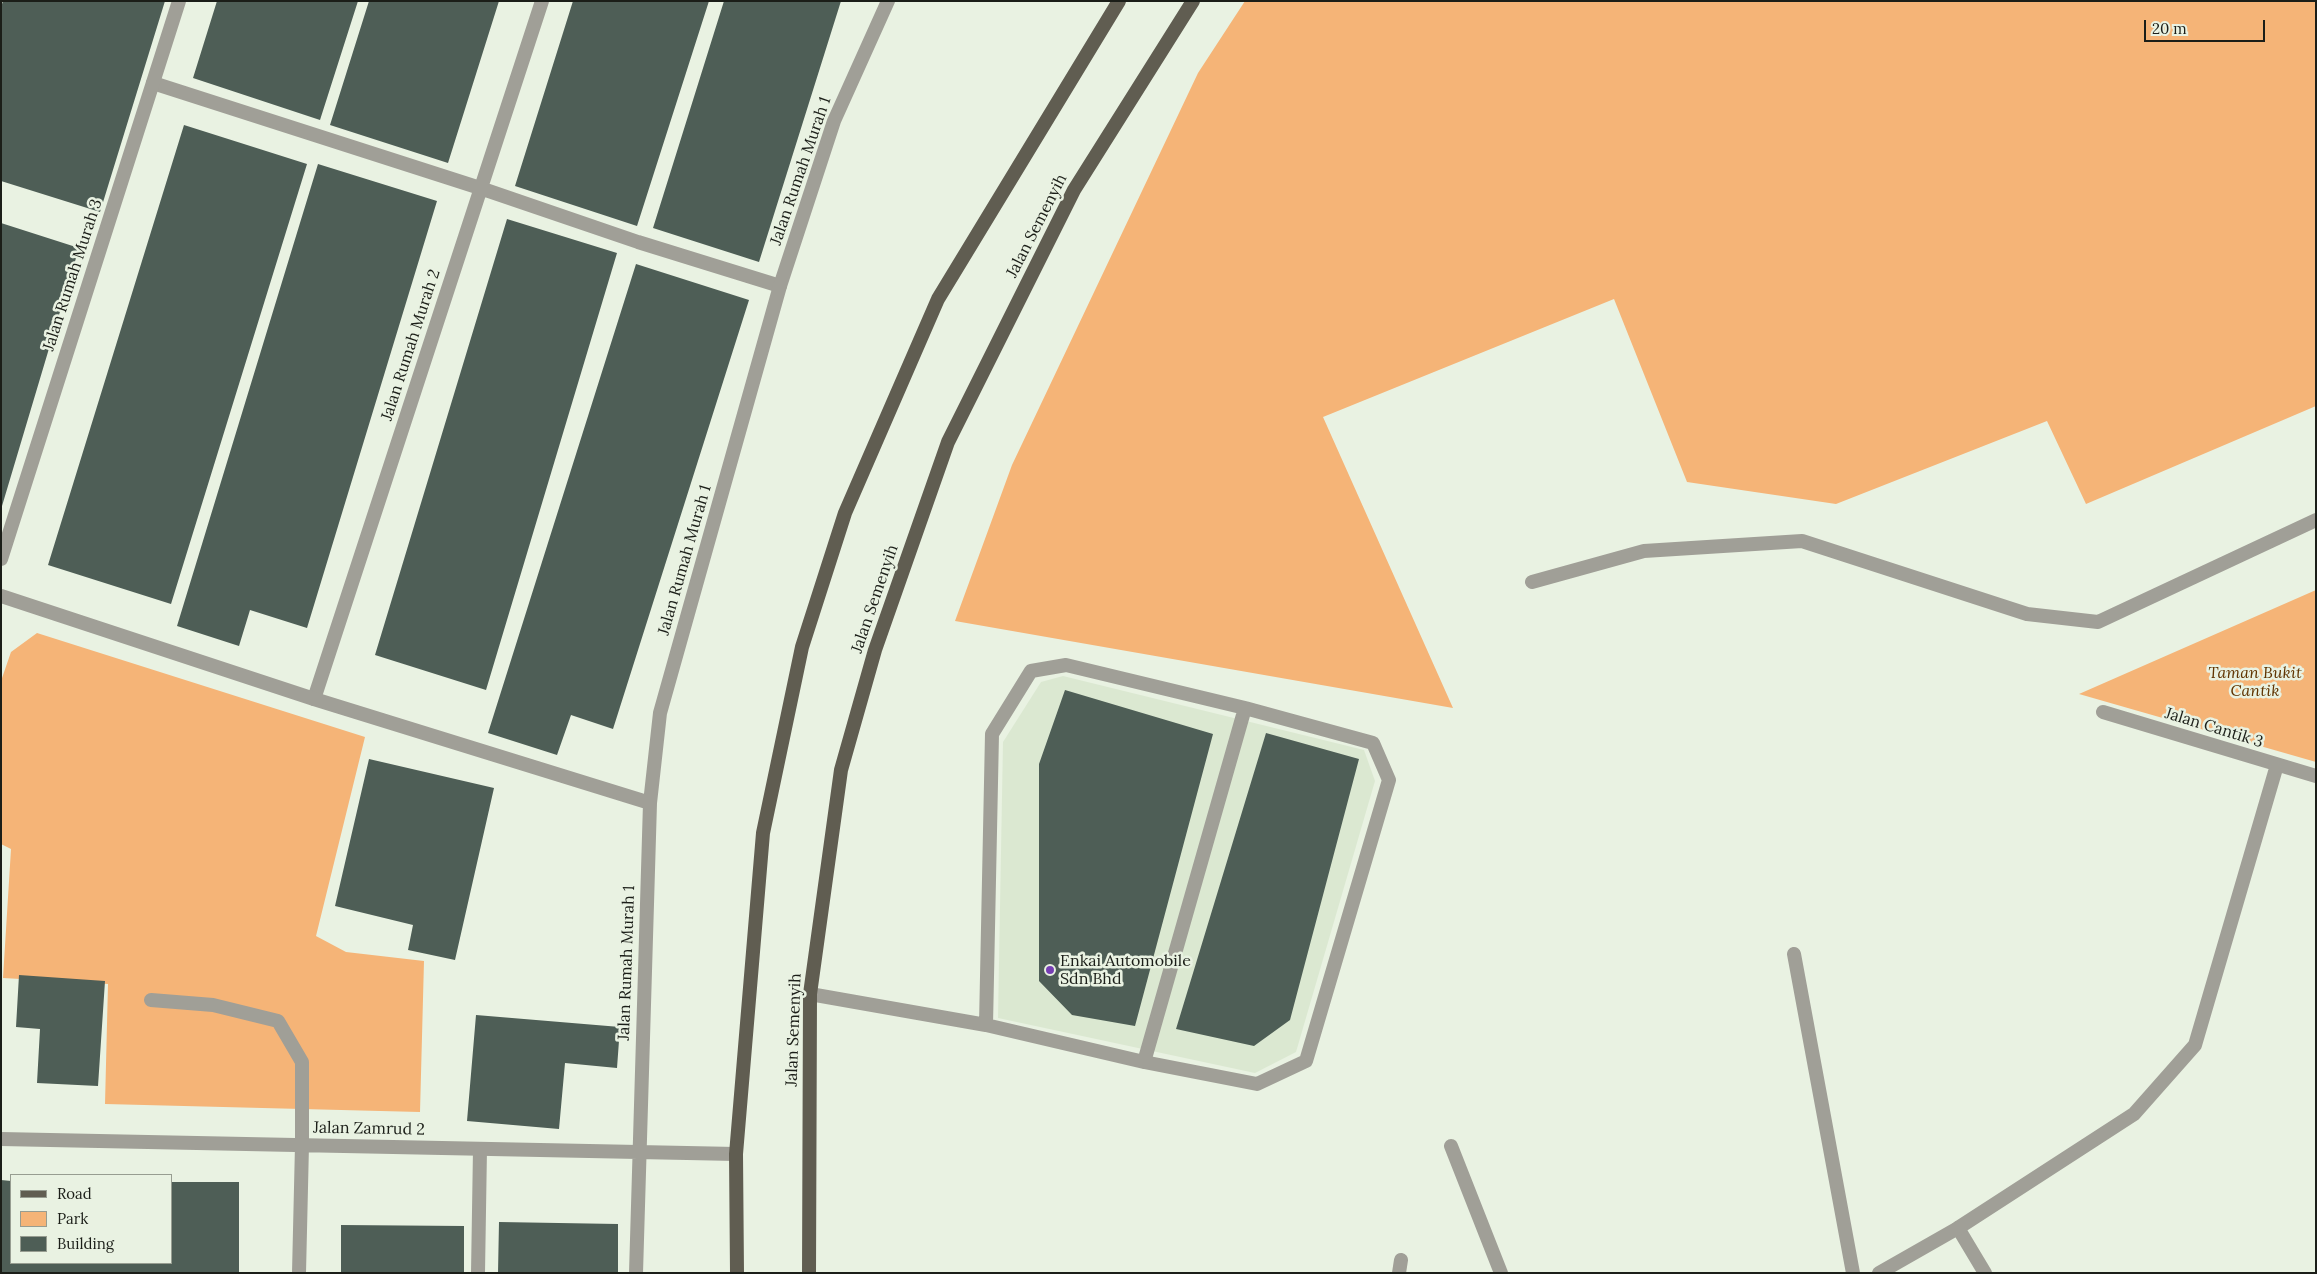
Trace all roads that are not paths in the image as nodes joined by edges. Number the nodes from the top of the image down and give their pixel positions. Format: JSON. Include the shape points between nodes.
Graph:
{"nodes":[{"id":1,"x":179,"y":1,"type":"edge"},
{"id":2,"x":542,"y":1,"type":"edge"},
{"id":3,"x":888,"y":1,"type":"edge"},
{"id":4,"x":1119,"y":1,"type":"edge"},
{"id":5,"x":1193,"y":1,"type":"edge"},
{"id":6,"x":153,"y":83,"type":"junction"},
{"id":7,"x":480,"y":188,"type":"junction"},
{"id":8,"x":780,"y":286,"type":"junction"},
{"id":9,"x":2316,"y":520,"type":"edge"},
{"id":10,"x":1,"y":559,"type":"edge"},
{"id":11,"x":1532,"y":582,"type":"dead end"},
{"id":12,"x":1,"y":596,"type":"edge"},
{"id":13,"x":314,"y":699,"type":"junction"},
{"id":14,"x":1245,"y":708,"type":"junction"},
{"id":15,"x":2103,"y":712,"type":"dead end"},
{"id":16,"x":2277,"y":765,"type":"junction"},
{"id":17,"x":2316,"y":776,"type":"edge"},
{"id":18,"x":650,"y":803,"type":"junction"},
{"id":19,"x":1794,"y":954,"type":"dead end"},
{"id":20,"x":810,"y":994,"type":"junction"},
{"id":21,"x":151,"y":1000,"type":"dead end"},
{"id":22,"x":986,"y":1025,"type":"junction"},
{"id":23,"x":1144,"y":1062,"type":"junction"},
{"id":24,"x":1,"y":1139,"type":"edge"},
{"id":25,"x":302,"y":1145,"type":"junction"},
{"id":26,"x":1451,"y":1146,"type":"dead end"},
{"id":27,"x":480,"y":1149,"type":"junction"},
{"id":28,"x":639,"y":1152,"type":"junction"},
{"id":29,"x":736,"y":1154,"type":"junction"},
{"id":30,"x":1958,"y":1228,"type":"junction"},
{"id":31,"x":299,"y":1273,"type":"edge"},
{"id":32,"x":478,"y":1273,"type":"edge"},
{"id":33,"x":636,"y":1273,"type":"edge"},
{"id":34,"x":736,"y":1273,"type":"edge"},
{"id":35,"x":809,"y":1273,"type":"edge"},
{"id":36,"x":1501,"y":1273,"type":"edge"},
{"id":37,"x":1854,"y":1273,"type":"edge"},
{"id":38,"x":1879,"y":1273,"type":"edge"},
{"id":39,"x":1985,"y":1273,"type":"edge"}],
"edges":[{"from":1,"to":6,"type":"street","name":"Jalan Rumah Murah 3"},
{"from":2,"to":7,"type":"street","name":"Jalan Rumah Murah 2"},
{"from":3,"to":8,"type":"street","name":"Jalan Rumah Murah 1","via":[[834,121]]},
{"from":4,"to":29,"type":"main road","via":[[938,299],[845,513],[802,647],[763,833]]},
{"from":5,"to":20,"type":"main road","name":"Jalan Semenyih","via":[[1074,190],[948,442],[876,650],[841,770]]},
{"from":6,"to":7,"type":"street"},
{"from":6,"to":10,"type":"street","name":"Jalan Rumah Murah 3"},
{"from":7,"to":8,"type":"street"},
{"from":7,"to":13,"type":"street","name":"Jalan Rumah Murah 2"},
{"from":8,"to":18,"type":"street","name":"Jalan Rumah Murah 1","via":[[660,714]]},
{"from":9,"to":11,"type":"street","via":[[2098,622],[2027,614],[1802,541],[1644,551]]},
{"from":12,"to":13,"type":"street"},
{"from":13,"to":18,"type":"street"},
{"from":14,"to":22,"type":"street","via":[[1066,664],[1031,671],[992,734]]},
{"from":14,"to":23,"type":"street"},
{"from":14,"to":23,"type":"street","via":[[1373,743],[1388,780],[1306,1061],[1257,1084]]},
{"from":15,"to":16,"type":"street","name":"Jalan Cantik 3"},
{"from":16,"to":17,"type":"street","name":"Jalan Cantik 3"},
{"from":16,"to":30,"type":"street","via":[[2194,1045],[2134,1114]]},
{"from":18,"to":28,"type":"street","name":"Jalan Rumah Murah 1"},
{"from":19,"to":37,"type":"street"},
{"from":20,"to":22,"type":"street"},
{"from":20,"to":35,"type":"main road","name":"Jalan Semenyih"},
{"from":21,"to":25,"type":"street","via":[[213,1005],[278,1021],[302,1062]]},
{"from":22,"to":23,"type":"street"},
{"from":24,"to":25,"type":"street","name":"Jalan Zamrud 2"},
{"from":25,"to":27,"type":"street","name":"Jalan Zamrud 2"},
{"from":25,"to":31,"type":"street"},
{"from":26,"to":36,"type":"street"},
{"from":27,"to":28,"type":"street","name":"Jalan Zamrud 2"},
{"from":27,"to":32,"type":"street"},
{"from":28,"to":29,"type":"street","name":"Jalan Zamrud 2"},
{"from":28,"to":33,"type":"street","name":"Jalan Rumah Murah 1"},
{"from":29,"to":34,"type":"main road"},
{"from":30,"to":38,"type":"street"},
{"from":30,"to":39,"type":"street"}]}
